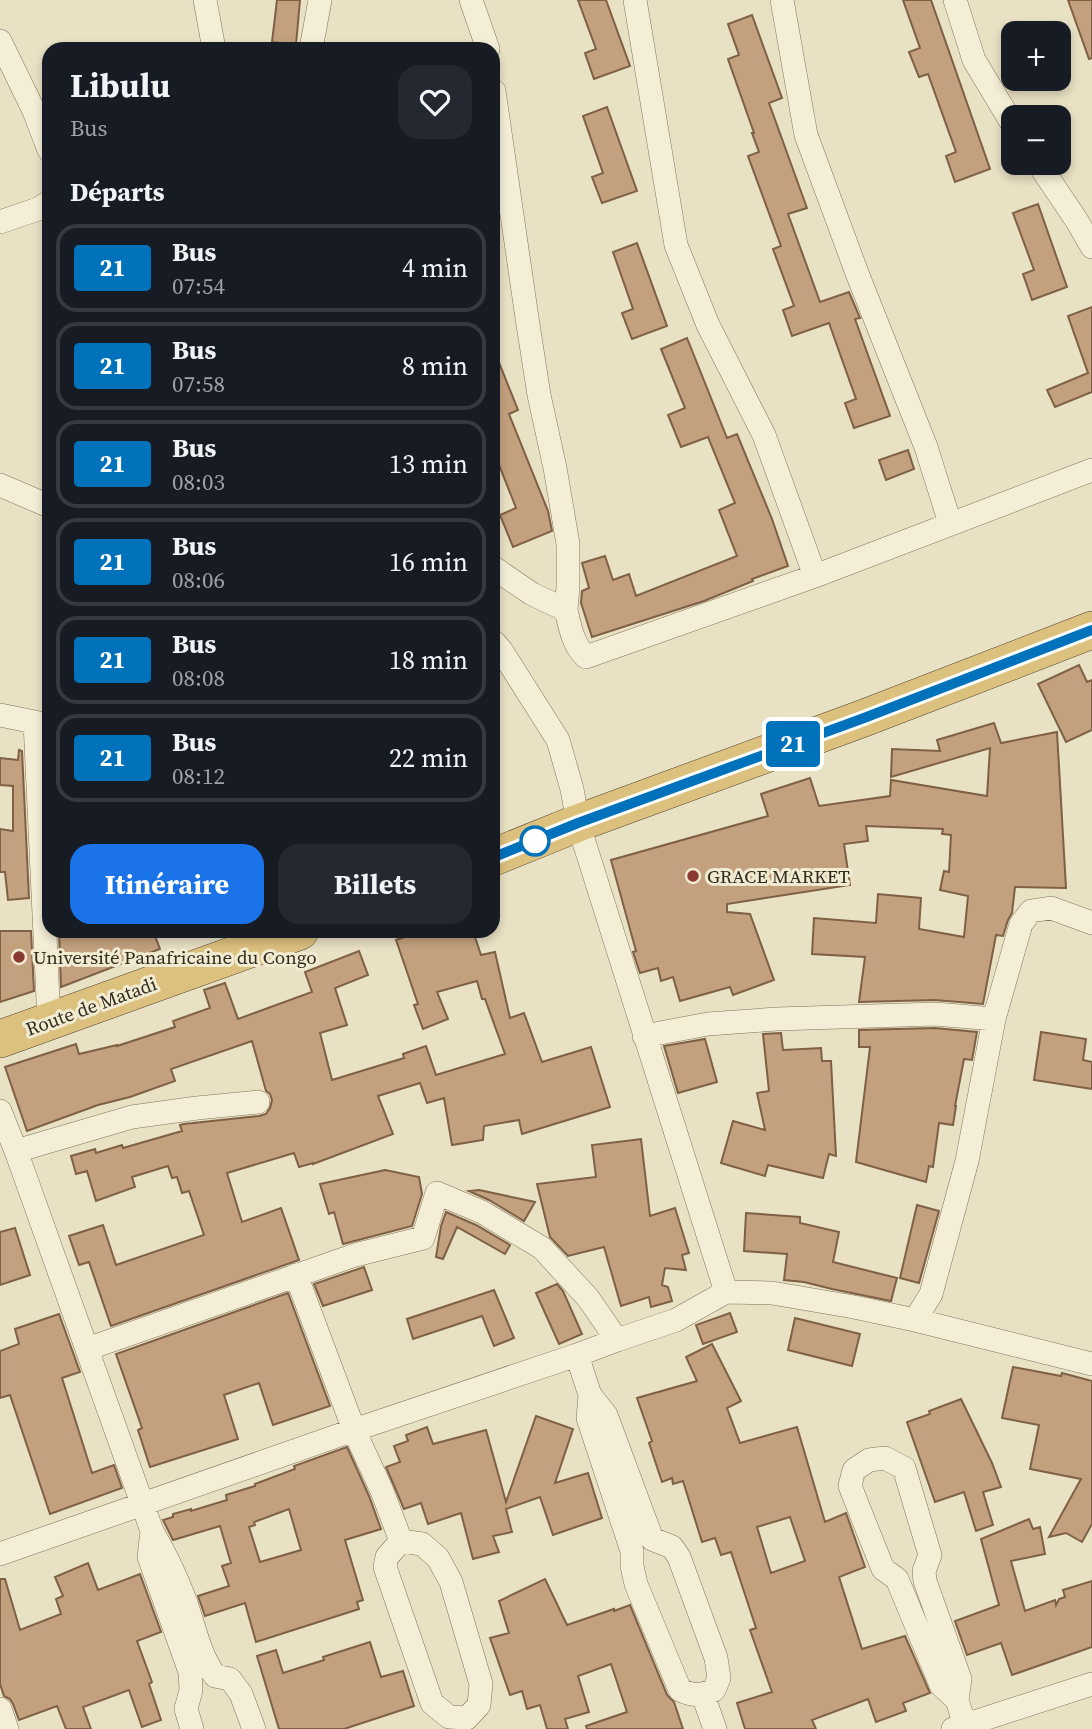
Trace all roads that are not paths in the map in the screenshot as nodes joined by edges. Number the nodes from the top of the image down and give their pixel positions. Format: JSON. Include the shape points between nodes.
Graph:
{"nodes":[{"id":1,"x":205,"y":0,"type":"edge"},
{"id":2,"x":320,"y":0,"type":"edge"},
{"id":3,"x":471,"y":0,"type":"edge"},
{"id":4,"x":635,"y":0,"type":"edge"},
{"id":5,"x":782,"y":0,"type":"edge"},
{"id":6,"x":955,"y":0,"type":"edge"},
{"id":7,"x":0,"y":41,"type":"edge"},
{"id":8,"x":213,"y":42,"type":"edge"},
{"id":9,"x":312,"y":42,"type":"edge"},
{"id":10,"x":486,"y":42,"type":"edge"},
{"id":11,"x":1001,"y":105,"type":"edge"},
{"id":12,"x":500,"y":131,"type":"edge"},
{"id":13,"x":42,"y":132,"type":"edge"},
{"id":14,"x":1046,"y":175,"type":"edge"},
{"id":15,"x":42,"y":206,"type":"edge"},
{"id":16,"x":0,"y":222,"type":"edge"},
{"id":17,"x":1092,"y":247,"type":"edge"},
{"id":18,"x":1092,"y":470,"type":"edge"},
{"id":19,"x":0,"y":485,"type":"edge"},
{"id":20,"x":42,"y":503,"type":"edge"},
{"id":21,"x":950,"y":523,"type":"junction"},
{"id":22,"x":500,"y":572,"type":"edge"},
{"id":23,"x":815,"y":576,"type":"junction"},
{"id":24,"x":566,"y":610,"type":"junction"},
{"id":25,"x":1092,"y":629,"type":"edge"},
{"id":26,"x":500,"y":649,"type":"edge"},
{"id":27,"x":0,"y":715,"type":"edge"},
{"id":28,"x":42,"y":724,"type":"edge"},
{"id":29,"x":578,"y":823,"type":"junction"},
{"id":30,"x":500,"y":855,"type":"edge"},
{"id":31,"x":1092,"y":923,"type":"edge"},
{"id":32,"x":47,"y":938,"type":"edge"},
{"id":33,"x":280,"y":938,"type":"edge"},
{"id":34,"x":994,"y":1018,"type":"junction"},
{"id":35,"x":49,"y":1021,"type":"junction"},
{"id":36,"x":644,"y":1036,"type":"junction"},
{"id":37,"x":0,"y":1039,"type":"edge"},
{"id":38,"x":258,"y":1102,"type":"dead end"},
{"id":39,"x":0,"y":1111,"type":"edge"},
{"id":40,"x":16,"y":1151,"type":"junction"},
{"id":41,"x":296,"y":1275,"type":"junction"},
{"id":42,"x":726,"y":1292,"type":"junction"},
{"id":43,"x":915,"y":1320,"type":"junction"},
{"id":44,"x":617,"y":1339,"type":"junction"},
{"id":45,"x":86,"y":1349,"type":"junction"},
{"id":46,"x":577,"y":1355,"type":"junction"},
{"id":47,"x":1092,"y":1364,"type":"edge"},
{"id":48,"x":354,"y":1430,"type":"junction"},
{"id":49,"x":142,"y":1505,"type":"junction"},
{"id":50,"x":638,"y":1530,"type":"junction"},
{"id":51,"x":401,"y":1541,"type":"junction"},
{"id":52,"x":0,"y":1553,"type":"edge"},
{"id":53,"x":925,"y":1581,"type":"junction"},
{"id":54,"x":901,"y":1589,"type":"junction"},
{"id":55,"x":199,"y":1670,"type":"junction"},
{"id":56,"x":1092,"y":1684,"type":"edge"},
{"id":57,"x":703,"y":1695,"type":"junction"},
{"id":58,"x":957,"y":1700,"type":"junction"},
{"id":59,"x":0,"y":1709,"type":"edge"},
{"id":60,"x":469,"y":1724,"type":"edge"},
{"id":61,"x":961,"y":1728,"type":"edge"},
{"id":62,"x":7,"y":1729,"type":"edge"},
{"id":63,"x":192,"y":1729,"type":"edge"},
{"id":64,"x":254,"y":1729,"type":"edge"},
{"id":65,"x":715,"y":1729,"type":"edge"}],
"edges":[{"from":1,"to":8,"type":"street"},
{"from":2,"to":9,"type":"street"},
{"from":3,"to":10,"type":"street"},
{"from":4,"to":23,"type":"street","via":[[676,245],[708,325],[764,435]]},
{"from":5,"to":21,"type":"street","via":[[806,135],[926,447]]},
{"from":6,"to":11,"type":"street","via":[[974,60]]},
{"from":7,"to":13,"type":"street"},
{"from":12,"to":24,"type":"street","via":[[568,544]]},
{"from":14,"to":17,"type":"street"},
{"from":15,"to":16,"type":"street"},
{"from":18,"to":21,"type":"street"},
{"from":19,"to":20,"type":"street"},
{"from":21,"to":23,"type":"street"},
{"from":22,"to":24,"type":"street"},
{"from":23,"to":24,"type":"street","via":[[586,657],[571,633]]},
{"from":25,"to":29,"type":"highway"},
{"from":26,"to":29,"type":"street","via":[[558,740]]},
{"from":27,"to":28,"type":"street"},
{"from":29,"to":30,"type":"highway"},
{"from":29,"to":36,"type":"street"},
{"from":31,"to":34,"type":"street","via":[[1051,908],[1031,911],[1021,924]]},
{"from":32,"to":35,"type":"street"},
{"from":33,"to":35,"type":"highway","name":"Route de Matadi"},
{"from":34,"to":36,"type":"street","via":[[934,1014],[776,1019],[708,1024]]},
{"from":34,"to":43,"type":"street","via":[[967,1161],[931,1294]]},
{"from":35,"to":37,"type":"highway","name":"Route de Matadi"},
{"from":36,"to":42,"type":"street"},
{"from":38,"to":40,"type":"street","via":[[132,1117]]},
{"from":39,"to":40,"type":"street"},
{"from":40,"to":45,"type":"street"},
{"from":41,"to":44,"type":"street","via":[[423,1238],[437,1193],[482,1212],[542,1248],[588,1298]]},
{"from":41,"to":45,"type":"street"},
{"from":41,"to":48,"type":"street"},
{"from":42,"to":43,"type":"street","via":[[772,1293]]},
{"from":42,"to":44,"type":"street","via":[[676,1320]]},
{"from":43,"to":47,"type":"street"},
{"from":44,"to":46,"type":"street"},
{"from":45,"to":49,"type":"street"},
{"from":46,"to":48,"type":"street"},
{"from":46,"to":50,"type":"street","via":[[590,1395],[606,1415]]},
{"from":48,"to":49,"type":"street"},
{"from":48,"to":51,"type":"street"},
{"from":49,"to":52,"type":"street"},
{"from":49,"to":55,"type":"street","via":[[184,1599]]},
{"from":50,"to":57,"type":"street","via":[[632,1551],[636,1584],[680,1690]]},
{"from":50,"to":57,"type":"street","via":[[672,1547],[678,1557],[716,1658],[719,1678],[714,1690]]},
{"from":51,"to":60,"type":"street","via":[[422,1544],[438,1558],[451,1582],[481,1684],[479,1704]]},
{"from":51,"to":60,"type":"street","via":[[387,1557],[385,1567],[432,1703],[449,1717]]},
{"from":53,"to":54,"type":"street"},
{"from":53,"to":54,"type":"street","via":[[930,1555],[904,1468],[885,1458],[869,1460],[854,1470],[850,1486],[883,1569],[897,1579]]},
{"from":53,"to":58,"type":"street","via":[[960,1679]]},
{"from":54,"to":58,"type":"street","via":[[941,1685]]},
{"from":55,"to":63,"type":"street","via":[[186,1709]]},
{"from":55,"to":64,"type":"street","via":[[230,1679]]},
{"from":56,"to":61,"type":"street"},
{"from":57,"to":65,"type":"street"},
{"from":58,"to":61,"type":"street"},
{"from":59,"to":62,"type":"street"}]}
